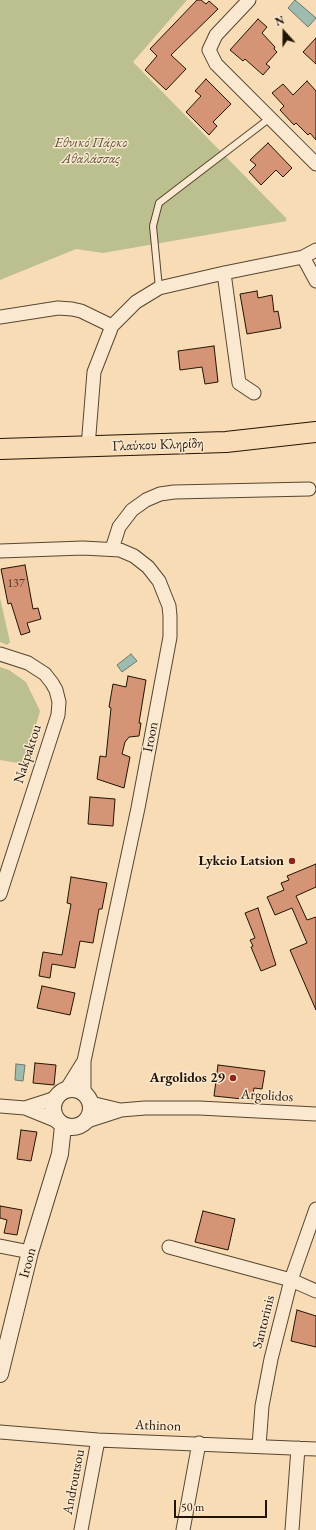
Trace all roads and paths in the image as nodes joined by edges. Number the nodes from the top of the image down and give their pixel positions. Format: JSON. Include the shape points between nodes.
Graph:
{"nodes":[{"id":1,"x":249,"y":0,"type":"edge"},
{"id":2,"x":270,"y":118,"type":"junction"},
{"id":3,"x":316,"y":164,"type":"edge"},
{"id":4,"x":316,"y":250,"type":"edge"},
{"id":5,"x":303,"y":257,"type":"junction"},
{"id":6,"x":224,"y":272,"type":"junction"},
{"id":7,"x":316,"y":281,"type":"edge"},
{"id":8,"x":159,"y":288,"type":"junction"},
{"id":9,"x":0,"y":317,"type":"edge"},
{"id":10,"x":112,"y":326,"type":"junction"},
{"id":11,"x":254,"y":393,"type":"dead end"},
{"id":12,"x":316,"y":423,"type":"edge"},
{"id":13,"x":316,"y":432,"type":"edge"},
{"id":14,"x":0,"y":437,"type":"edge"},
{"id":15,"x":88,"y":441,"type":"junction"},
{"id":16,"x":0,"y":449,"type":"edge"},
{"id":17,"x":309,"y":489,"type":"dead end"},
{"id":18,"x":112,"y":549,"type":"junction"},
{"id":19,"x":0,"y":551,"type":"edge"},
{"id":20,"x":0,"y":654,"type":"edge"},
{"id":21,"x":0,"y":894,"type":"edge"},
{"id":22,"x":84,"y":1061,"type":"junction"},
{"id":23,"x":61,"y":1094,"type":"junction"},
{"id":24,"x":87,"y":1098,"type":"junction"},
{"id":25,"x":0,"y":1106,"type":"edge"},
{"id":26,"x":25,"y":1108,"type":"junction"},
{"id":27,"x":121,"y":1110,"type":"junction"},
{"id":28,"x":316,"y":1114,"type":"edge"},
{"id":29,"x":71,"y":1124,"type":"junction"},
{"id":30,"x":316,"y":1209,"type":"edge"},
{"id":31,"x":0,"y":1246,"type":"edge"},
{"id":32,"x":169,"y":1247,"type":"dead end"},
{"id":33,"x":30,"y":1252,"type":"junction"},
{"id":34,"x":291,"y":1280,"type":"junction"},
{"id":35,"x":316,"y":1291,"type":"edge"},
{"id":36,"x":1,"y":1367,"type":"edge"},
{"id":37,"x":0,"y":1432,"type":"edge"},
{"id":38,"x":98,"y":1440,"type":"junction"},
{"id":39,"x":199,"y":1443,"type":"junction"},
{"id":40,"x":259,"y":1446,"type":"junction"},
{"id":41,"x":298,"y":1448,"type":"junction"},
{"id":42,"x":316,"y":1449,"type":"edge"},
{"id":43,"x":82,"y":1530,"type":"edge"},
{"id":44,"x":182,"y":1530,"type":"edge"},
{"id":45,"x":292,"y":1530,"type":"edge"}],
"edges":[{"from":1,"to":2,"type":"street","via":[[216,35],[209,50],[216,64]]},
{"from":2,"to":3,"type":"street"},
{"from":2,"to":8,"type":"lane","via":[[160,204],[153,226]]},
{"from":4,"to":5,"type":"street"},
{"from":5,"to":6,"type":"street"},
{"from":5,"to":7,"type":"street"},
{"from":6,"to":8,"type":"street"},
{"from":6,"to":11,"type":"street","via":[[240,383]]},
{"from":8,"to":10,"type":"street","via":[[136,302]]},
{"from":9,"to":10,"type":"street","via":[[58,308],[72,309]]},
{"from":10,"to":15,"type":"street","via":[[94,372]]},
{"from":12,"to":15,"type":"main road","name":"Γλαύκου Κληρίδη","via":[[158,433]]},
{"from":13,"to":15,"type":"main road","name":"Γλαύκου Κληρίδη","via":[[226,442]]},
{"from":14,"to":15,"type":"main road","name":"Γλαύκου Κληρίδη"},
{"from":15,"to":16,"type":"main road","name":"Γλαύκου Κληρίδη"},
{"from":17,"to":18,"type":"street","via":[[160,494],[138,505],[127,515]]},
{"from":18,"to":19,"type":"street","name":"Iroon"},
{"from":18,"to":22,"type":"street","name":"Iroon","via":[[134,556],[154,574],[169,606],[170,637],[138,808]]},
{"from":20,"to":21,"type":"street","name":"Nakpaktou","via":[[28,663],[45,674],[56,690],[59,702],[58,715]]},
{"from":22,"to":23,"type":"street","name":"Iroon"},
{"from":22,"to":24,"type":"street","name":"Iroon"},
{"from":23,"to":24,"type":"street","via":[[78,1090]]},
{"from":23,"to":26,"type":"street"},
{"from":23,"to":29,"type":"street","via":[[52,1110]]},
{"from":24,"to":27,"type":"street","name":"Argolidos"},
{"from":24,"to":29,"type":"street","via":[[90,1116]]},
{"from":25,"to":26,"type":"street"},
{"from":26,"to":29,"type":"street"},
{"from":27,"to":28,"type":"street","name":"Argolidos","via":[[199,1108]]},
{"from":27,"to":29,"type":"street","name":"Argolidos"},
{"from":29,"to":33,"type":"street","name":"Iroon"},
{"from":30,"to":34,"type":"street","name":"Santorinis"},
{"from":31,"to":33,"type":"street"},
{"from":32,"to":34,"type":"street"},
{"from":33,"to":36,"type":"street","name":"Iroon"},
{"from":34,"to":35,"type":"street"},
{"from":34,"to":40,"type":"street","name":"Santorinis","via":[[265,1385]]},
{"from":37,"to":38,"type":"street","name":"Athinon"},
{"from":38,"to":39,"type":"street","name":"Athinon"},
{"from":38,"to":43,"type":"street","name":"Androutsou"},
{"from":39,"to":40,"type":"street","name":"Athinon"},
{"from":39,"to":44,"type":"street"},
{"from":40,"to":41,"type":"street","name":"Athinon"},
{"from":41,"to":42,"type":"street","name":"Athinon"},
{"from":41,"to":45,"type":"street"}]}
